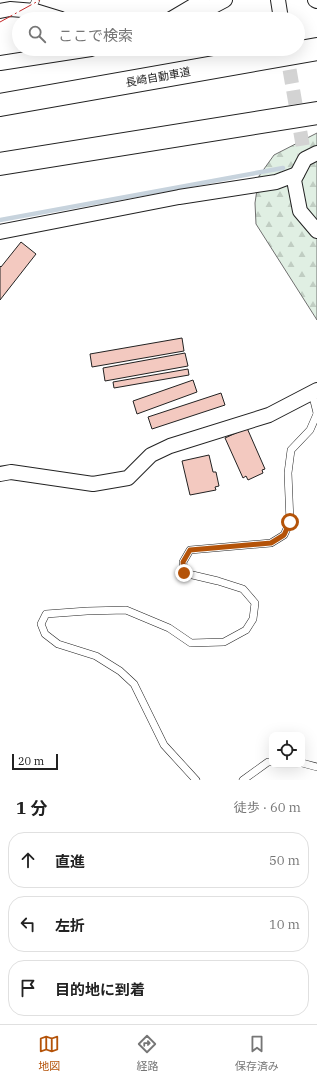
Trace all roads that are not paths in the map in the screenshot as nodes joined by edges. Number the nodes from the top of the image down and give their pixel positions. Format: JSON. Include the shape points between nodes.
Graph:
{"nodes":[{"id":1,"x":203,"y":0,"type":"edge"},
{"id":2,"x":225,"y":0,"type":"edge"},
{"id":3,"x":278,"y":0,"type":"edge"},
{"id":4,"x":33,"y":5,"type":"edge"},
{"id":5,"x":0,"y":11,"type":"edge"},
{"id":6,"x":183,"y":12,"type":"edge"},
{"id":7,"x":202,"y":12,"type":"edge"},
{"id":8,"x":280,"y":12,"type":"edge"},
{"id":9,"x":317,"y":49,"type":"edge"},
{"id":10,"x":305,"y":51,"type":"edge"},
{"id":11,"x":46,"y":56,"type":"edge"},
{"id":12,"x":277,"y":56,"type":"edge"},
{"id":13,"x":0,"y":63,"type":"edge"},
{"id":14,"x":0,"y":105,"type":"edge"},
{"id":15,"x":317,"y":113,"type":"edge"},
{"id":16,"x":317,"y":154,"type":"edge"},
{"id":17,"x":0,"y":164,"type":"edge"},
{"id":18,"x":297,"y":174,"type":"junction"},
{"id":19,"x":317,"y":231,"type":"edge"},
{"id":20,"x":0,"y":232,"type":"edge"},
{"id":21,"x":315,"y":392,"type":"edge"},
{"id":22,"x":317,"y":414,"type":"edge"},
{"id":23,"x":0,"y":474,"type":"edge"},
{"id":24,"x":269,"y":762,"type":"edge"},
{"id":25,"x":305,"y":764,"type":"edge"},
{"id":26,"x":317,"y":768,"type":"edge"},
{"id":27,"x":196,"y":780,"type":"edge"},
{"id":28,"x":243,"y":780,"type":"edge"}],
"edges":[{"from":1,"to":6,"type":"street"},
{"from":2,"to":7,"type":"street"},
{"from":3,"to":8,"type":"street"},
{"from":4,"to":5,"type":"street"},
{"from":9,"to":10,"type":"highway","name":"長崎自動車道"},
{"from":11,"to":13,"type":"street"},
{"from":12,"to":14,"type":"highway","name":"長崎自動車道"},
{"from":15,"to":17,"type":"highway"},
{"from":16,"to":18,"type":"street","via":[[305,158]]},
{"from":18,"to":19,"type":"street","via":[[294,180],[300,211]]},
{"from":18,"to":20,"type":"street","via":[[276,182],[179,197]]},
{"from":21,"to":22,"type":"lane"},
{"from":21,"to":23,"type":"street","via":[[269,415],[170,446],[151,455],[128,478],[93,484],[11,472]]},
{"from":22,"to":27,"type":"lane","via":[[310,430],[291,450],[288,473],[290,522],[284,535],[271,543],[190,550],[183,562],[184,573],[243,589],[255,603],[253,619],[246,630],[224,642],[190,643],[170,628],[126,610],[46,614],[41,624],[45,634],[58,644],[96,656],[120,671],[134,684],[164,745]]},
{"from":24,"to":28,"type":"lane"},
{"from":25,"to":26,"type":"lane"}]}
